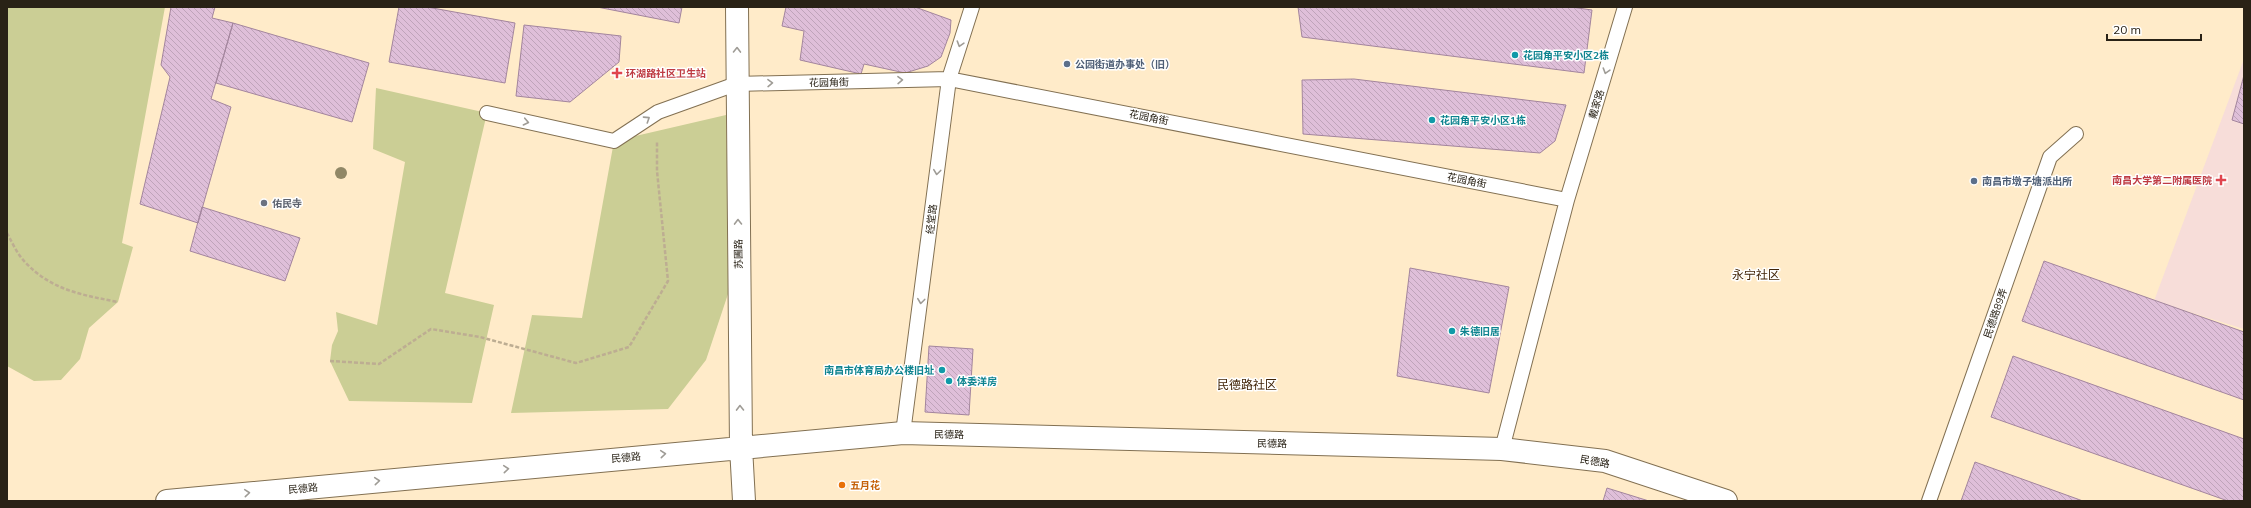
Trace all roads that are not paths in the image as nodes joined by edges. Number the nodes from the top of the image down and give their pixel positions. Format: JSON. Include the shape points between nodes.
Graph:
{"nodes":[{"id":1,"x":737,"y":7,"type":"edge"},
{"id":2,"x":972,"y":7,"type":"edge"},
{"id":3,"x":1625,"y":7,"type":"edge"},
{"id":4,"x":949,"y":79,"type":"junction"},
{"id":5,"x":736,"y":84,"type":"junction"},
{"id":6,"x":488,"y":113,"type":"dead end"},
{"id":7,"x":2076,"y":134,"type":"dead end"},
{"id":8,"x":1567,"y":200,"type":"junction"},
{"id":9,"x":903,"y":433,"type":"junction"},
{"id":10,"x":741,"y":446,"type":"junction"},
{"id":11,"x":1502,"y":449,"type":"junction"},
{"id":12,"x":167,"y":501,"type":"edge"},
{"id":13,"x":744,"y":501,"type":"edge"},
{"id":14,"x":1726,"y":501,"type":"edge"},
{"id":15,"x":1929,"y":501,"type":"edge"}],
"edges":[{"from":5,"to":1,"type":"main road","name":"苏圃路","one_way":true},
{"from":2,"to":4,"type":"lane","name":"经堂路","one_way":true},
{"from":3,"to":8,"type":"lane","name":"戴家路","one_way":true},
{"from":5,"to":4,"type":"lane","name":"花园角街","one_way":true},
{"from":4,"to":8,"type":"lane","name":"花园角街"},
{"from":4,"to":9,"type":"lane","name":"经堂路","one_way":true},
{"from":6,"to":5,"type":"lane","name":"花园角街","one_way":true,"via":[[614,141],[658,112]]},
{"from":10,"to":5,"type":"main road","name":"苏圃路","one_way":true},
{"from":7,"to":15,"type":"lane","name":"民德路89弄","via":[[2050,157]]},
{"from":8,"to":11,"type":"lane"},
{"from":9,"to":10,"type":"main road","name":"民德路"},
{"from":9,"to":11,"type":"main road","name":"民德路"},
{"from":12,"to":10,"type":"main road","name":"民德路","one_way":true},
{"from":10,"to":13,"type":"main road","name":"苏圃路"},
{"from":11,"to":14,"type":"main road","name":"民德路","via":[[1605,461]]}]}
